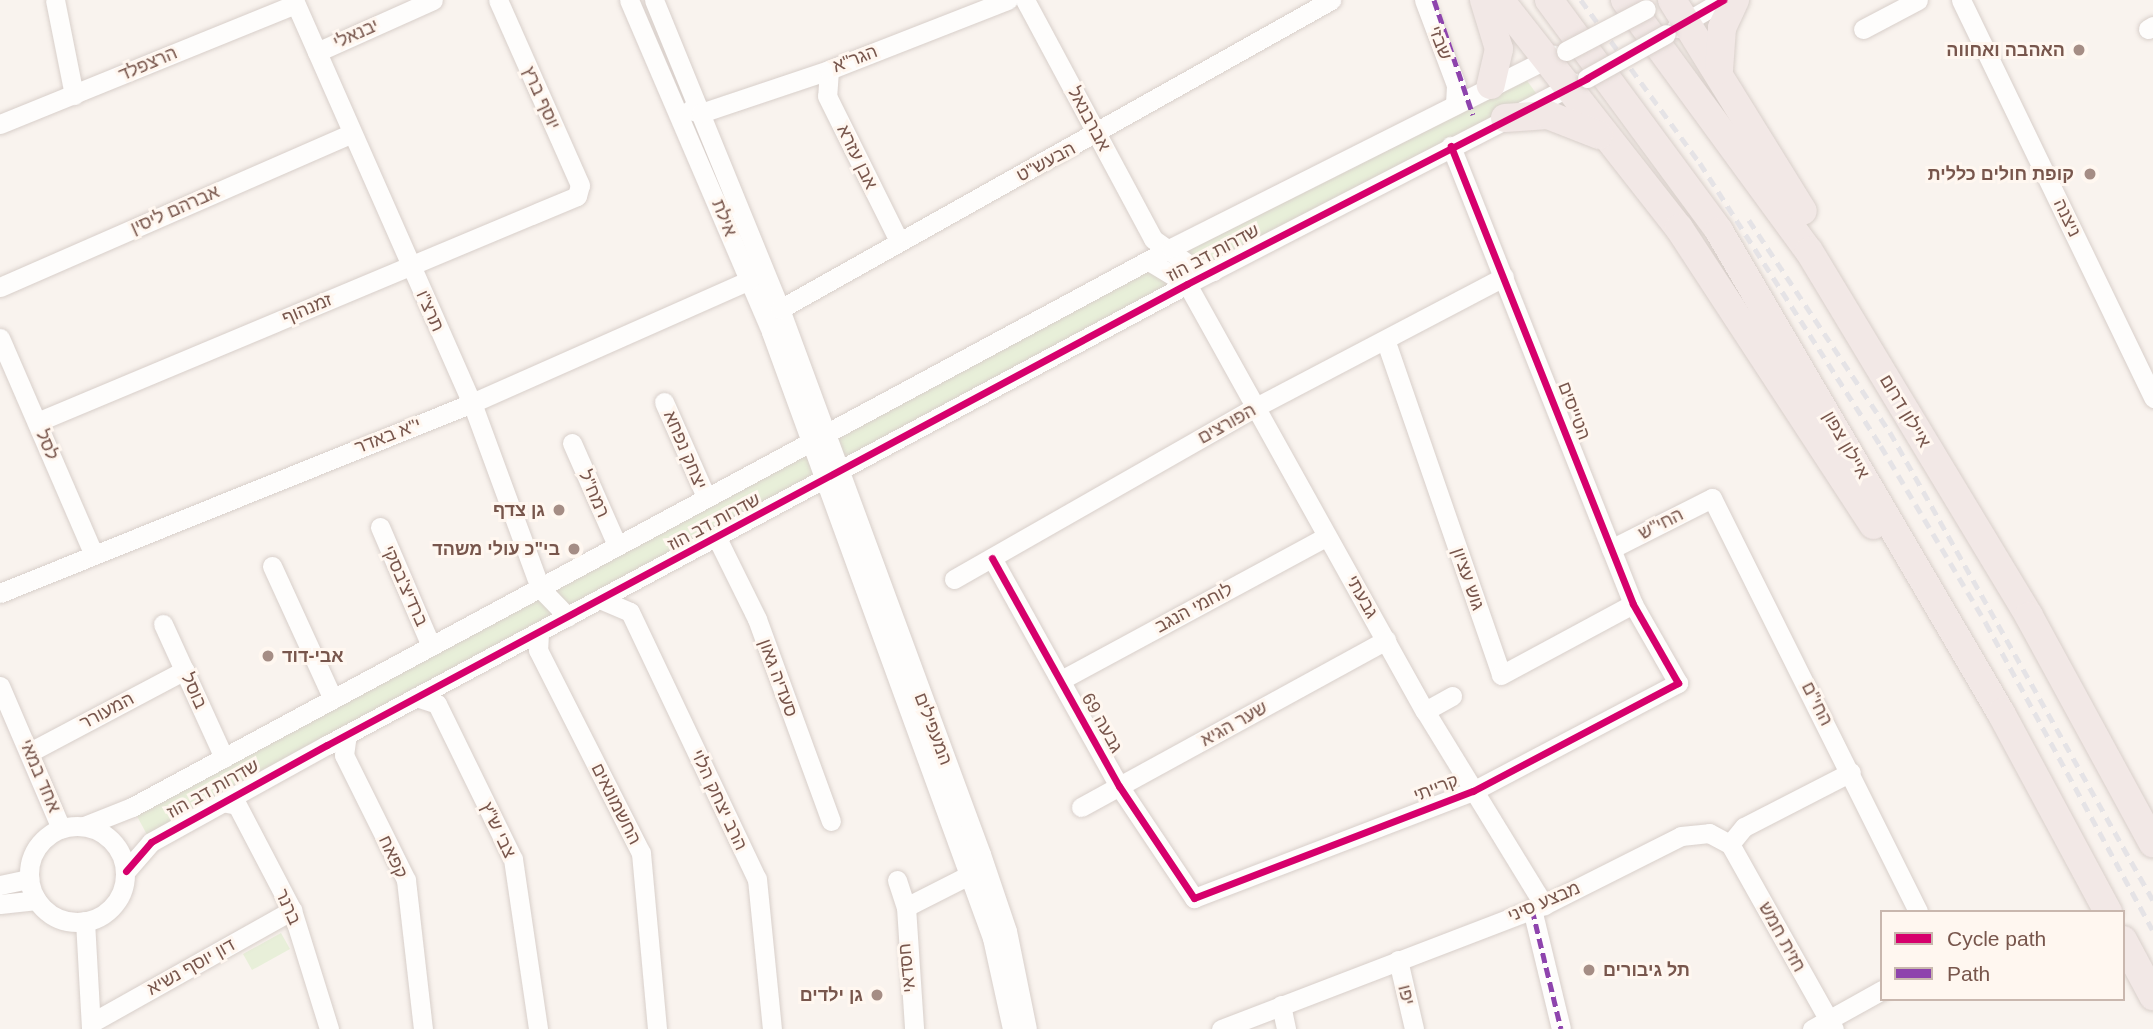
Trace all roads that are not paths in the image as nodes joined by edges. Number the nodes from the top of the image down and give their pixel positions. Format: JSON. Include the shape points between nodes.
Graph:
{"nodes":[{"id":1,"x":55,"y":0,"type":"edge"},
{"id":2,"x":433,"y":0,"type":"edge"},
{"id":3,"x":499,"y":0,"type":"edge"},
{"id":4,"x":629,"y":0,"type":"edge"},
{"id":5,"x":654,"y":0,"type":"edge"},
{"id":6,"x":1008,"y":0,"type":"edge"},
{"id":7,"x":1025,"y":0,"type":"edge"},
{"id":8,"x":1331,"y":0,"type":"edge"},
{"id":9,"x":1424,"y":0,"type":"edge"},
{"id":10,"x":1484,"y":0,"type":"edge"},
{"id":11,"x":1500,"y":0,"type":"edge"},
{"id":12,"x":1549,"y":0,"type":"edge"},
{"id":13,"x":1664,"y":0,"type":"edge"},
{"id":14,"x":1723,"y":0,"type":"edge"},
{"id":15,"x":1735,"y":0,"type":"edge"},
{"id":16,"x":1918,"y":0,"type":"edge"},
{"id":17,"x":1961,"y":0,"type":"edge"},
{"id":18,"x":295,"y":2,"type":"edge"},
{"id":19,"x":1659,"y":13,"type":"edge"},
{"id":20,"x":1863,"y":29,"type":"dead end"},
{"id":21,"x":317,"y":52,"type":"junction"},
{"id":22,"x":1554,"y":55,"type":"junction"},
{"id":23,"x":829,"y":69,"type":"junction"},
{"id":24,"x":1719,"y":70,"type":"junction"},
{"id":25,"x":1576,"y":84,"type":"junction"},
{"id":26,"x":75,"y":88,"type":"junction"},
{"id":27,"x":1469,"y":91,"type":"junction"},
{"id":28,"x":676,"y":103,"type":"junction"},
{"id":29,"x":701,"y":113,"type":"junction"},
{"id":30,"x":1505,"y":118,"type":"junction"},
{"id":31,"x":0,"y":124,"type":"edge"},
{"id":32,"x":350,"y":134,"type":"junction"},
{"id":33,"x":1097,"y":134,"type":"junction"},
{"id":34,"x":1612,"y":143,"type":"junction"},
{"id":35,"x":1451,"y":146,"type":"junction"},
{"id":36,"x":577,"y":196,"type":"joint"},
{"id":37,"x":1153,"y":239,"type":"junction"},
{"id":38,"x":898,"y":241,"type":"junction"},
{"id":39,"x":1171,"y":248,"type":"junction"},
{"id":40,"x":759,"y":256,"type":"junction"},
{"id":41,"x":1149,"y":261,"type":"junction"},
{"id":42,"x":410,"y":266,"type":"junction"},
{"id":43,"x":1213,"y":271,"type":"junction"},
{"id":44,"x":1504,"y":277,"type":"junction"},
{"id":45,"x":750,"y":280,"type":"junction"},
{"id":46,"x":1187,"y":284,"type":"junction"},
{"id":47,"x":0,"y":287,"type":"edge"},
{"id":48,"x":780,"y":309,"type":"junction"},
{"id":49,"x":771,"y":332,"type":"junction"},
{"id":50,"x":0,"y":338,"type":"edge"},
{"id":51,"x":1386,"y":342,"type":"junction"},
{"id":52,"x":2153,"y":398,"type":"edge"},
{"id":53,"x":664,"y":402,"type":"dead end"},
{"id":54,"x":472,"y":403,"type":"junction"},
{"id":55,"x":1256,"y":407,"type":"junction"},
{"id":56,"x":37,"y":422,"type":"junction"},
{"id":57,"x":818,"y":436,"type":"junction"},
{"id":58,"x":572,"y":443,"type":"dead end"},
{"id":59,"x":833,"y":478,"type":"junction"},
{"id":60,"x":706,"y":497,"type":"junction"},
{"id":61,"x":795,"y":497,"type":"junction"},
{"id":62,"x":1712,"y":498,"type":"joint"},
{"id":63,"x":842,"y":524,"type":"junction"},
{"id":64,"x":380,"y":527,"type":"dead end"},
{"id":65,"x":1328,"y":536,"type":"junction"},
{"id":66,"x":717,"y":538,"type":"junction"},
{"id":67,"x":617,"y":545,"type":"junction"},
{"id":68,"x":1611,"y":549,"type":"junction"},
{"id":69,"x":93,"y":553,"type":"junction"},
{"id":70,"x":992,"y":558,"type":"junction"},
{"id":71,"x":272,"y":566,"type":"dead end"},
{"id":72,"x":954,"y":579,"type":"dead end"},
{"id":73,"x":540,"y":588,"type":"junction"},
{"id":74,"x":0,"y":593,"type":"edge"},
{"id":75,"x":602,"y":600,"type":"junction"},
{"id":76,"x":1633,"y":604,"type":"junction"},
{"id":77,"x":2029,"y":615,"type":"junction"},
{"id":78,"x":568,"y":617,"type":"junction"},
{"id":79,"x":163,"y":624,"type":"dead end"},
{"id":80,"x":538,"y":633,"type":"junction"},
{"id":81,"x":1386,"y":640,"type":"junction"},
{"id":82,"x":431,"y":646,"type":"junction"},
{"id":83,"x":185,"y":670,"type":"junction"},
{"id":84,"x":1061,"y":680,"type":"junction"},
{"id":85,"x":1678,"y":683,"type":"joint"},
{"id":86,"x":0,"y":686,"type":"edge"},
{"id":87,"x":1452,"y":696,"type":"dead end"},
{"id":88,"x":416,"y":697,"type":"junction"},
{"id":89,"x":333,"y":699,"type":"junction"},
{"id":90,"x":1425,"y":711,"type":"junction"},
{"id":91,"x":2001,"y":713,"type":"junction"},
{"id":92,"x":347,"y":734,"type":"junction"},
{"id":93,"x":30,"y":752,"type":"junction"},
{"id":94,"x":223,"y":758,"type":"junction"},
{"id":95,"x":1851,"y":772,"type":"junction"},
{"id":96,"x":1119,"y":786,"type":"junction"},
{"id":97,"x":1473,"y":791,"type":"junction"},
{"id":98,"x":222,"y":802,"type":"junction"},
{"id":99,"x":1082,"y":807,"type":"dead end"},
{"id":100,"x":831,"y":821,"type":"dead end"},
{"id":101,"x":84,"y":825,"type":"junction"},
{"id":102,"x":61,"y":828,"type":"junction"},
{"id":103,"x":2153,"y":843,"type":"edge"},
{"id":104,"x":1730,"y":844,"type":"junction"},
{"id":105,"x":125,"y":870,"type":"junction"},
{"id":106,"x":977,"y":870,"type":"junction"},
{"id":107,"x":29,"y":879,"type":"junction"},
{"id":108,"x":897,"y":880,"type":"dead end"},
{"id":109,"x":0,"y":885,"type":"edge"},
{"id":110,"x":1194,"y":898,"type":"joint"},
{"id":111,"x":37,"y":900,"type":"junction"},
{"id":112,"x":0,"y":904,"type":"edge"},
{"id":113,"x":906,"y":907,"type":"junction"},
{"id":114,"x":1538,"y":907,"type":"junction"},
{"id":115,"x":292,"y":910,"type":"junction"},
{"id":116,"x":1917,"y":910,"type":"edge"},
{"id":117,"x":2107,"y":910,"type":"edge"},
{"id":118,"x":85,"y":921,"type":"junction"},
{"id":119,"x":2125,"y":944,"type":"edge"},
{"id":120,"x":1398,"y":960,"type":"junction"},
{"id":121,"x":1880,"y":991,"type":"edge"},
{"id":122,"x":2153,"y":996,"type":"edge"},
{"id":123,"x":1281,"y":1005,"type":"junction"},
{"id":124,"x":91,"y":1026,"type":"edge"},
{"id":125,"x":1825,"y":1026,"type":"edge"},
{"id":126,"x":326,"y":1027,"type":"edge"},
{"id":127,"x":423,"y":1029,"type":"edge"},
{"id":128,"x":538,"y":1029,"type":"edge"},
{"id":129,"x":657,"y":1029,"type":"edge"},
{"id":130,"x":772,"y":1029,"type":"edge"},
{"id":131,"x":914,"y":1029,"type":"edge"},
{"id":132,"x":1012,"y":1029,"type":"edge"},
{"id":133,"x":1027,"y":1029,"type":"edge"},
{"id":134,"x":1221,"y":1029,"type":"edge"},
{"id":135,"x":1286,"y":1029,"type":"edge"},
{"id":136,"x":1414,"y":1029,"type":"edge"},
{"id":137,"x":1562,"y":1029,"type":"edge"}],
"edges":[{"from":1,"to":26,"type":"street"},
{"from":2,"to":21,"type":"street","name":"יבנאלי"},
{"from":3,"to":36,"type":"street","name":"יוסף ברץ","via":[[580,185]]},
{"from":4,"to":28,"type":"street","name":"אילת"},
{"from":5,"to":29,"type":"street","name":"אילת"},
{"from":6,"to":23,"type":"street","name":"הגר\"א"},
{"from":7,"to":33,"type":"street","name":"אברבנאל"},
{"from":8,"to":33,"type":"street","name":"הבעש\"ט"},
{"from":9,"to":27,"type":"street","name":"שבזי"},
{"from":10,"to":27,"type":"highway","via":[[1499,49]]},
{"from":11,"to":22,"type":"highway"},
{"from":12,"to":91,"type":"highway","name":"איילון צפון","via":[[1719,231]]},
{"from":13,"to":19,"type":"street"},
{"from":14,"to":19,"type":"street"},
{"from":15,"to":24,"type":"highway","via":[[1722,28]]},
{"from":16,"to":20,"type":"street"},
{"from":17,"to":52,"type":"street","name":"ניצנה"},
{"from":18,"to":21,"type":"street","name":"תרצ\"ו"},
{"from":18,"to":26,"type":"street","name":"הרצפלד"},
{"from":19,"to":22,"type":"street","name":"שדרות דב הוז","bridge":true},
{"from":19,"to":24,"type":"highway"},
{"from":19,"to":25,"type":"street","name":"שדרות דב הוז","bridge":true},
{"from":19,"to":77,"type":"highway","name":"איילון דרום"},
{"from":21,"to":32,"type":"street","name":"תרצ\"ו"},
{"from":22,"to":25,"type":"highway"},
{"from":22,"to":27,"type":"street","name":"שדרות דב הוז"},
{"from":23,"to":29,"type":"street","name":"הגר\"א"},
{"from":23,"to":38,"type":"street","name":"אבן עזרא","via":[[827,96]]},
{"from":24,"to":77,"type":"highway","via":[[1963,470]]},
{"from":25,"to":30,"type":"street","name":"שדרות דב הוז"},
{"from":25,"to":34,"type":"highway"},
{"from":26,"to":31,"type":"street","name":"הרצפלד"},
{"from":27,"to":39,"type":"street","name":"שדרות דב הוז"},
{"from":28,"to":29,"type":"street"},
{"from":28,"to":45,"type":"street","name":"אילת"},
{"from":29,"to":40,"type":"street","name":"אילת"},
{"from":30,"to":34,"type":"highway","via":[[1568,119]]},
{"from":30,"to":35,"type":"street","name":"שדרות דב הוז"},
{"from":32,"to":42,"type":"street","name":"תרצ\"ו"},
{"from":32,"to":47,"type":"street","name":"אברהם ליסין"},
{"from":33,"to":37,"type":"street","name":"אברבנאל"},
{"from":33,"to":38,"type":"street","name":"הבעש\"ט"},
{"from":34,"to":91,"type":"highway","via":[[1679,228]]},
{"from":35,"to":43,"type":"street","name":"שדרות דב הוז"},
{"from":35,"to":44,"type":"street","name":"הטייסים"},
{"from":36,"to":42,"type":"street","name":"זמנהוף"},
{"from":37,"to":39,"type":"street"},
{"from":37,"to":41,"type":"street"},
{"from":38,"to":48,"type":"street","name":"הבעש\"ט"},
{"from":39,"to":41,"type":"street","name":"שדרות דב הוז"},
{"from":39,"to":43,"type":"street","via":[[1191,266]]},
{"from":40,"to":45,"type":"street"},
{"from":40,"to":48,"type":"street","name":"אילת"},
{"from":41,"to":46,"type":"street"},
{"from":41,"to":57,"type":"street","name":"שדרות דב הוז"},
{"from":42,"to":54,"type":"street","name":"תרצ\"ו"},
{"from":42,"to":56,"type":"street","name":"זמנהוף"},
{"from":43,"to":46,"type":"street","name":"שדרות דב הוז"},
{"from":44,"to":51,"type":"street","name":"הפורצים"},
{"from":44,"to":68,"type":"street","name":"הטייסים"},
{"from":45,"to":49,"type":"street","name":"אילת"},
{"from":45,"to":54,"type":"street","name":"י\"א באדר"},
{"from":46,"to":55,"type":"street","name":"גבעתי"},
{"from":46,"to":59,"type":"street","name":"שדרות דב הוז"},
{"from":48,"to":49,"type":"street"},
{"from":48,"to":57,"type":"street","name":"אילת"},
{"from":49,"to":57,"type":"street","name":"אילת"},
{"from":50,"to":56,"type":"street","name":"לסל"},
{"from":51,"to":55,"type":"street","name":"הפורצים"},
{"from":51,"to":76,"type":"street","name":"גוש עציון","via":[[1501,675]]},
{"from":53,"to":60,"type":"street","name":"יצחק נפחא"},
{"from":54,"to":69,"type":"street","name":"י\"א באדר"},
{"from":54,"to":73,"type":"street","name":"תרצ\"ו"},
{"from":55,"to":65,"type":"street","name":"גבעתי"},
{"from":55,"to":70,"type":"street","name":"הפורצים"},
{"from":56,"to":69,"type":"street","name":"לסל"},
{"from":57,"to":59,"type":"street","name":"המעפילים"},
{"from":57,"to":60,"type":"street","name":"שדרות דב הוז"},
{"from":58,"to":67,"type":"street","name":"רמח\"ל"},
{"from":59,"to":61,"type":"street","name":"שדרות דב הוז"},
{"from":59,"to":63,"type":"street","name":"המעפילים"},
{"from":59,"to":106,"type":"street","name":"המעפילים"},
{"from":60,"to":67,"type":"street","name":"שדרות דב הוז"},
{"from":61,"to":63,"type":"street","via":[[818,499]]},
{"from":61,"to":66,"type":"street","name":"שדרות דב הוז"},
{"from":62,"to":68,"type":"street","name":"החי\"ש"},
{"from":62,"to":95,"type":"street","name":"החי\"ם"},
{"from":63,"to":106,"type":"street","name":"המעפילים"},
{"from":64,"to":82,"type":"street","name":"ברדיצ'בסקי"},
{"from":65,"to":81,"type":"street","name":"גבעתי"},
{"from":65,"to":84,"type":"street","name":"לוחמי הנגב"},
{"from":66,"to":75,"type":"street","name":"שדרות דב הוז"},
{"from":66,"to":100,"type":"street","name":"סעדיה גאון","via":[[757,619]]},
{"from":67,"to":73,"type":"street","name":"שדרות דב הוז"},
{"from":68,"to":76,"type":"street","name":"הטייסים"},
{"from":69,"to":74,"type":"street","name":"י\"א באדר"},
{"from":70,"to":72,"type":"street","name":"הפורצים"},
{"from":70,"to":84,"type":"street","name":"גבעה 69"},
{"from":71,"to":89,"type":"street"},
{"from":73,"to":78,"type":"street","name":"תרצ\"ו"},
{"from":73,"to":82,"type":"street","name":"שדרות דב הוז"},
{"from":75,"to":78,"type":"street","name":"שדרות דב הוז"},
{"from":75,"to":130,"type":"street","name":"הרב יצחק הלוי","via":[[630,612],[757,879]]},
{"from":76,"to":85,"type":"street","name":"הטייסים"},
{"from":77,"to":103,"type":"highway","name":"איילון דרום"},
{"from":78,"to":80,"type":"street","name":"שדרות דב הוז"},
{"from":79,"to":83,"type":"street","name":"בוסל"},
{"from":80,"to":88,"type":"street","name":"שדרות דב הוז"},
{"from":80,"to":129,"type":"street","name":"החשמונאים","via":[[538,650],[641,853]]},
{"from":81,"to":90,"type":"street","name":"גבעתי"},
{"from":81,"to":96,"type":"street","name":"שער הגיא"},
{"from":82,"to":89,"type":"street","name":"שדרות דב הוז"},
{"from":83,"to":93,"type":"street","name":"המעורר"},
{"from":83,"to":94,"type":"street","name":"בוסל"},
{"from":84,"to":96,"type":"street","name":"גבעה 69"},
{"from":85,"to":97,"type":"street","name":"קרייתי"},
{"from":86,"to":93,"type":"street","name":"אחד במאי"},
{"from":87,"to":90,"type":"street"},
{"from":88,"to":92,"type":"street","name":"שדרות דב הוז"},
{"from":88,"to":128,"type":"street","name":"צבי ש\"ץ","via":[[437,704],[513,859]]},
{"from":89,"to":94,"type":"street","name":"שדרות דב הוז"},
{"from":90,"to":97,"type":"street","name":"גבעתי"},
{"from":91,"to":117,"type":"highway","name":"איילון צפון"},
{"from":92,"to":98,"type":"street","name":"שדרות דב הוז"},
{"from":92,"to":127,"type":"street","name":"קפאח","via":[[344,755],[406,880]]},
{"from":93,"to":102,"type":"street","name":"אחד במאי"},
{"from":94,"to":101,"type":"street","name":"שדרות דב הוז"},
{"from":95,"to":104,"type":"street","via":[[1744,827]]},
{"from":95,"to":116,"type":"street","name":"החי\"ם"},
{"from":96,"to":99,"type":"street","name":"שער הגיא"},
{"from":96,"to":110,"type":"street","name":"גבעה 69"},
{"from":97,"to":110,"type":"street","name":"קרייתי"},
{"from":97,"to":114,"type":"street","name":"גבעתי"},
{"from":98,"to":105,"type":"street","name":"שדרות דב הוז","via":[[151,842]]},
{"from":98,"to":115,"type":"street","name":"ברנר","via":[[237,805]]},
{"from":101,"to":102,"type":"street"},
{"from":101,"to":105,"type":"street","via":[[117,846]]},
{"from":102,"to":107,"type":"street","via":[[36,848]]},
{"from":104,"to":114,"type":"street","name":"מבצע סיני","via":[[1709,833],[1681,835]]},
{"from":104,"to":125,"type":"street","name":"חזית חמש"},
{"from":105,"to":118,"type":"street","via":[[110,909]]},
{"from":106,"to":113,"type":"street"},
{"from":106,"to":132,"type":"street","name":"המעפילים"},
{"from":106,"to":133,"type":"street","name":"המעפילים","via":[[1007,931]]},
{"from":107,"to":109,"type":"street"},
{"from":107,"to":111,"type":"street"},
{"from":108,"to":113,"type":"street","name":"חסדאי"},
{"from":111,"to":112,"type":"street"},
{"from":111,"to":118,"type":"street","via":[[57,918]]},
{"from":113,"to":131,"type":"street","name":"חסדאי"},
{"from":114,"to":120,"type":"street","name":"מבצע סיני"},
{"from":114,"to":137,"type":"street","name":"גבעתי"},
{"from":115,"to":124,"type":"street","name":"דון יוסף נשיא"},
{"from":115,"to":126,"type":"street","name":"ברנר"},
{"from":118,"to":124,"type":"street"},
{"from":119,"to":122,"type":"highway"},
{"from":120,"to":123,"type":"street","name":"מבצע סיני"},
{"from":120,"to":136,"type":"street","name":"יפו"},
{"from":121,"to":125,"type":"street"},
{"from":123,"to":134,"type":"street","name":"מבצע סיני"},
{"from":123,"to":135,"type":"street"}]}
